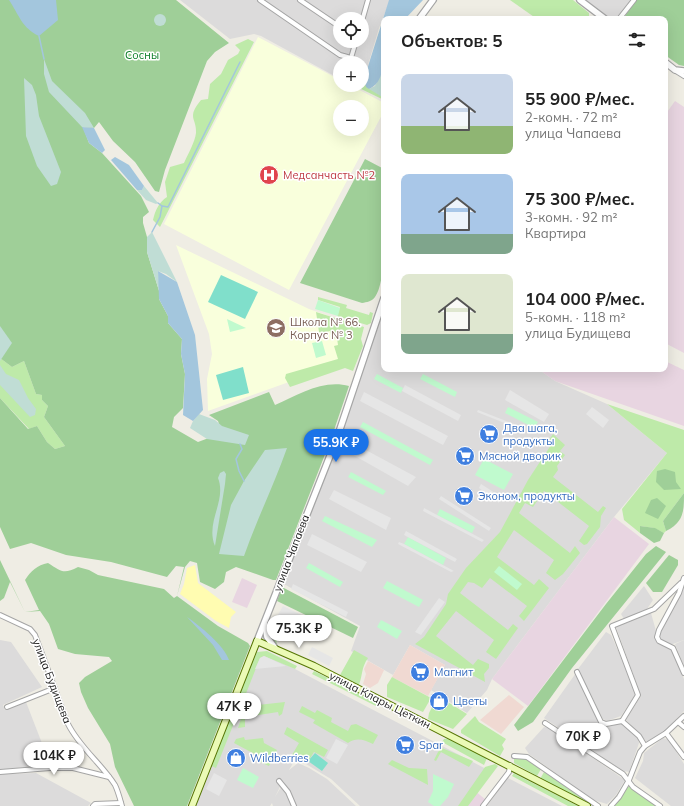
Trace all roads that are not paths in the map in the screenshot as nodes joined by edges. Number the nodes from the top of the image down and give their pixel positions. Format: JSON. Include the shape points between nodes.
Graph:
{"nodes":[{"id":1,"x":260,"y":0,"type":"edge"},
{"id":2,"x":300,"y":0,"type":"edge"},
{"id":3,"x":368,"y":0,"type":"edge"},
{"id":4,"x":433,"y":0,"type":"edge"},
{"id":5,"x":580,"y":0,"type":"edge"},
{"id":6,"x":634,"y":0,"type":"edge"},
{"id":7,"x":365,"y":12,"type":"edge"},
{"id":8,"x":421,"y":16,"type":"edge"},
{"id":9,"x":601,"y":16,"type":"edge"},
{"id":10,"x":621,"y":16,"type":"edge"},
{"id":11,"x":333,"y":22,"type":"edge"},
{"id":12,"x":354,"y":48,"type":"edge"},
{"id":13,"x":668,"y":64,"type":"edge"},
{"id":14,"x":675,"y":70,"type":"junction"},
{"id":15,"x":684,"y":71,"type":"edge"},
{"id":16,"x":684,"y":76,"type":"edge"},
{"id":17,"x":381,"y":307,"type":"edge"},
{"id":18,"x":684,"y":578,"type":"edge"},
{"id":19,"x":681,"y":583,"type":"junction"},
{"id":20,"x":0,"y":614,"type":"edge"},
{"id":21,"x":265,"y":621,"type":"junction"},
{"id":22,"x":257,"y":641,"type":"junction"},
{"id":23,"x":275,"y":648,"type":"junction"},
{"id":24,"x":577,"y":672,"type":"dead end"},
{"id":25,"x":684,"y":673,"type":"edge"},
{"id":26,"x":55,"y":688,"type":"junction"},
{"id":27,"x":7,"y":707,"type":"dead end"},
{"id":28,"x":684,"y":716,"type":"edge"},
{"id":29,"x":622,"y":721,"type":"junction"},
{"id":30,"x":678,"y":722,"type":"junction"},
{"id":31,"x":545,"y":723,"type":"dead end"},
{"id":32,"x":684,"y":727,"type":"edge"},
{"id":33,"x":666,"y":733,"type":"junction"},
{"id":34,"x":645,"y":746,"type":"junction"},
{"id":35,"x":514,"y":756,"type":"dead end"},
{"id":36,"x":684,"y":757,"type":"edge"},
{"id":37,"x":510,"y":765,"type":"junction"},
{"id":38,"x":0,"y":772,"type":"edge"},
{"id":39,"x":109,"y":777,"type":"junction"},
{"id":40,"x":629,"y":780,"type":"junction"},
{"id":41,"x":279,"y":782,"type":"dead end"},
{"id":42,"x":121,"y":805,"type":"edge"},
{"id":43,"x":93,"y":806,"type":"edge"},
{"id":44,"x":192,"y":806,"type":"edge"},
{"id":45,"x":294,"y":806,"type":"edge"},
{"id":46,"x":484,"y":806,"type":"edge"},
{"id":47,"x":587,"y":806,"type":"edge"},
{"id":48,"x":598,"y":806,"type":"edge"},
{"id":49,"x":611,"y":806,"type":"edge"},
{"id":50,"x":660,"y":806,"type":"edge"}],
"edges":[{"from":1,"to":12,"type":"street","via":[[340,55],[351,58]]},
{"from":2,"to":11,"type":"street"},
{"from":3,"to":7,"type":"street"},
{"from":4,"to":8,"type":"street"},
{"from":5,"to":9,"type":"street"},
{"from":6,"to":10,"type":"street"},
{"from":13,"to":14,"type":"street"},
{"from":14,"to":15,"type":"street"},
{"from":14,"to":16,"type":"street"},
{"from":17,"to":21,"type":"street","name":"улица Чапаева","via":[[337,438]]},
{"from":18,"to":19,"type":"street"},
{"from":19,"to":25,"type":"street","via":[[679,593],[657,637],[673,648]]},
{"from":19,"to":29,"type":"street","via":[[654,610],[612,626],[638,695]]},
{"from":20,"to":26,"type":"street","name":"улица Будищева","via":[[30,629],[40,646]]},
{"from":21,"to":22,"type":"street","name":"улица Чапаева"},
{"from":21,"to":23,"type":"street","via":[[267,636]]},
{"from":22,"to":23,"type":"main road","name":"улица Клары Цеткин"},
{"from":22,"to":44,"type":"main road","name":"улица Чапаева"},
{"from":23,"to":37,"type":"main road","name":"улица Клары Цеткин"},
{"from":24,"to":29,"type":"street","via":[[602,722],[606,724]]},
{"from":26,"to":27,"type":"street"},
{"from":26,"to":39,"type":"street","name":"улица Будищева","via":[[75,737]]},
{"from":28,"to":30,"type":"street"},
{"from":29,"to":34,"type":"street","via":[[639,736]]},
{"from":30,"to":32,"type":"street"},
{"from":30,"to":33,"type":"street"},
{"from":31,"to":40,"type":"street"},
{"from":33,"to":34,"type":"street"},
{"from":33,"to":36,"type":"street"},
{"from":34,"to":40,"type":"street"},
{"from":35,"to":48,"type":"street","via":[[527,757]]},
{"from":37,"to":46,"type":"street","via":[[508,772]]},
{"from":37,"to":47,"type":"main road","name":"улица Клары Цеткин"},
{"from":38,"to":39,"type":"street","via":[[73,768]]},
{"from":39,"to":42,"type":"street","name":"улица Будищева","via":[[116,787]]},
{"from":40,"to":49,"type":"street"},
{"from":40,"to":50,"type":"street","via":[[633,787]]},
{"from":41,"to":45,"type":"street","via":[[288,792]]},
{"from":42,"to":43,"type":"street"}]}
